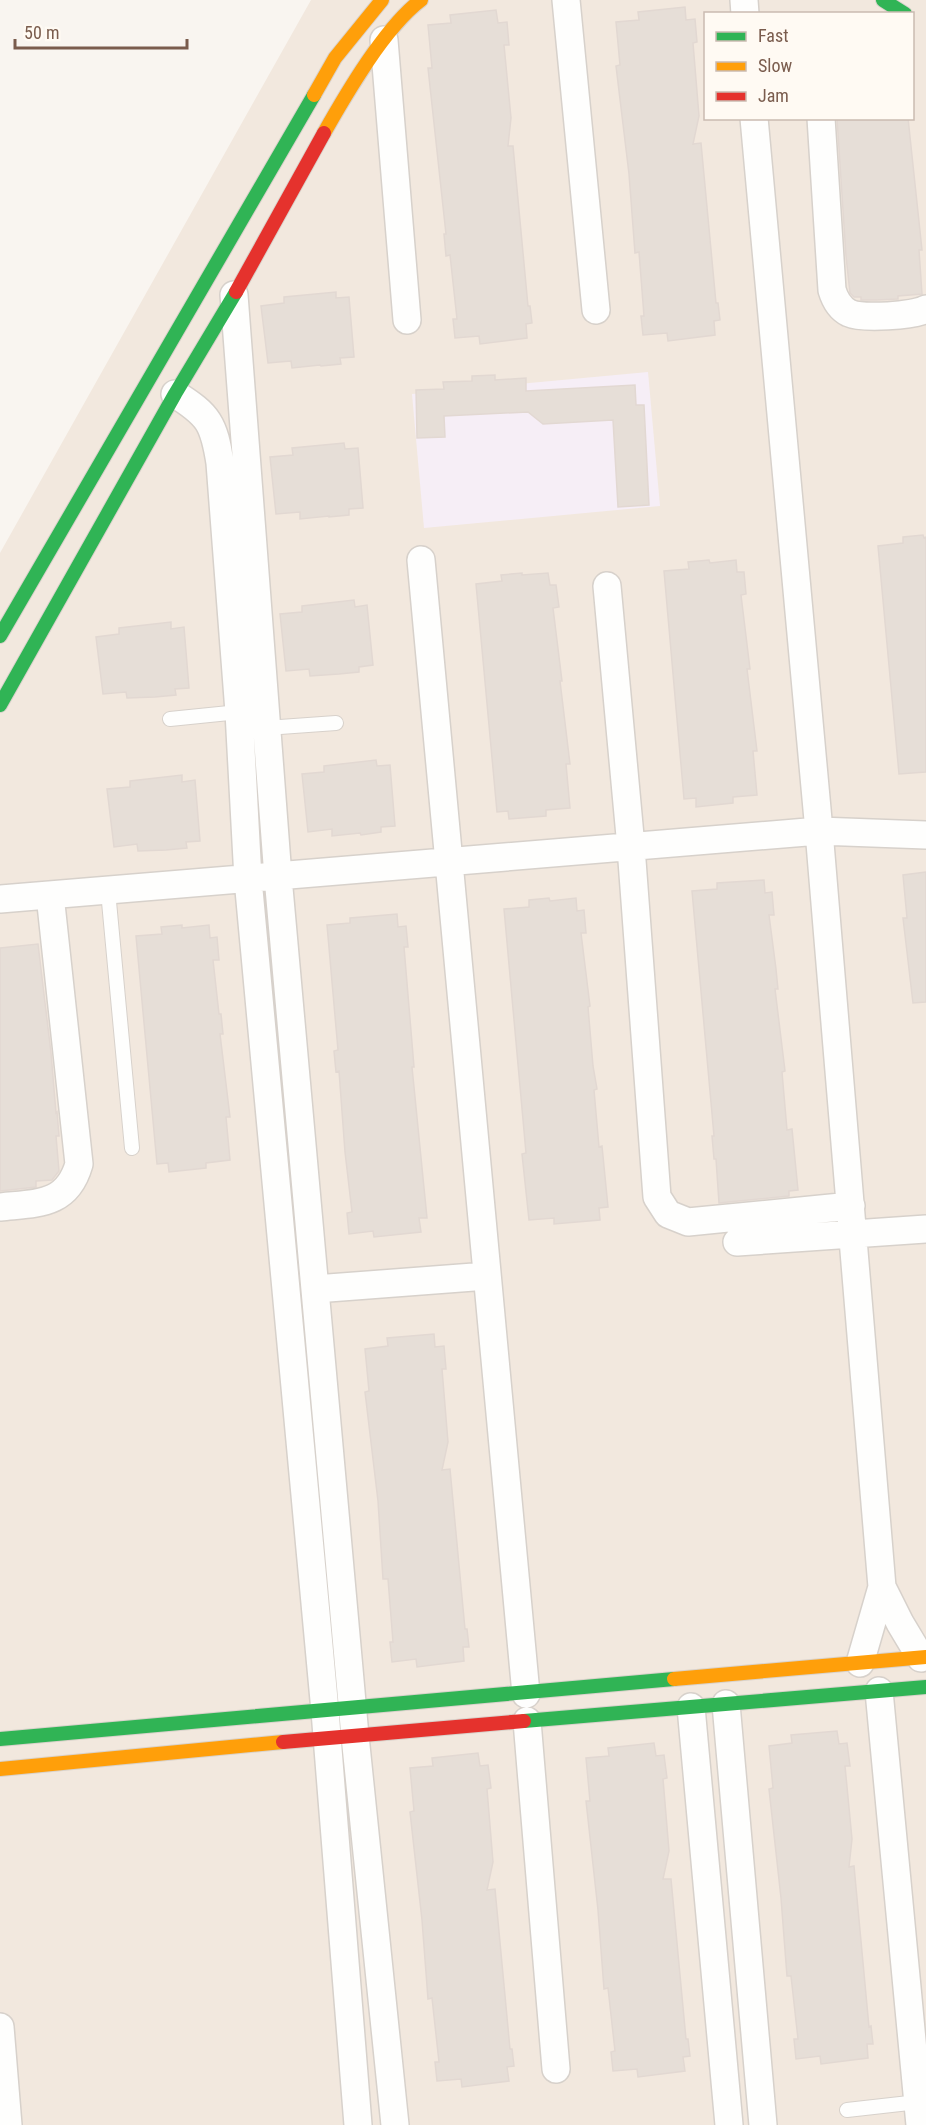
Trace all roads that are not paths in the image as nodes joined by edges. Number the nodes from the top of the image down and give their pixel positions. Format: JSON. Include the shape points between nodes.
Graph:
{"nodes":[{"id":1,"x":382,"y":0,"type":"edge"},
{"id":2,"x":421,"y":0,"type":"edge"},
{"id":3,"x":566,"y":0,"type":"edge"},
{"id":4,"x":882,"y":0,"type":"edge"},
{"id":5,"x":902,"y":12,"type":"edge"},
{"id":6,"x":384,"y":40,"type":"junction"},
{"id":7,"x":754,"y":120,"type":"edge"},
{"id":8,"x":821,"y":120,"type":"edge"},
{"id":9,"x":234,"y":295,"type":"junction"},
{"id":10,"x":926,"y":309,"type":"edge"},
{"id":11,"x":596,"y":310,"type":"dead end"},
{"id":12,"x":407,"y":320,"type":"dead end"},
{"id":13,"x":175,"y":394,"type":"junction"},
{"id":14,"x":421,"y":560,"type":"dead end"},
{"id":15,"x":607,"y":586,"type":"dead end"},
{"id":16,"x":0,"y":636,"type":"edge"},
{"id":17,"x":0,"y":705,"type":"edge"},
{"id":18,"x":239,"y":712,"type":"junction"},
{"id":19,"x":170,"y":719,"type":"dead end"},
{"id":20,"x":336,"y":723,"type":"dead end"},
{"id":21,"x":266,"y":728,"type":"junction"},
{"id":22,"x":819,"y":831,"type":"junction"},
{"id":23,"x":926,"y":835,"type":"edge"},
{"id":24,"x":631,"y":848,"type":"junction"},
{"id":25,"x":449,"y":863,"type":"junction"},
{"id":26,"x":278,"y":877,"type":"junction"},
{"id":27,"x":248,"y":879,"type":"junction"},
{"id":28,"x":108,"y":891,"type":"junction"},
{"id":29,"x":50,"y":895,"type":"junction"},
{"id":30,"x":0,"y":900,"type":"edge"},
{"id":31,"x":132,"y":1148,"type":"dead end"},
{"id":32,"x":851,"y":1206,"type":"junction"},
{"id":33,"x":0,"y":1207,"type":"edge"},
{"id":34,"x":926,"y":1229,"type":"edge"},
{"id":35,"x":854,"y":1234,"type":"junction"},
{"id":36,"x":737,"y":1242,"type":"dead end"},
{"id":37,"x":487,"y":1276,"type":"junction"},
{"id":38,"x":315,"y":1289,"type":"junction"},
{"id":39,"x":882,"y":1587,"type":"junction"},
{"id":40,"x":923,"y":1658,"type":"edge"},
{"id":41,"x":860,"y":1664,"type":"junction"},
{"id":42,"x":926,"y":1687,"type":"edge"},
{"id":43,"x":879,"y":1691,"type":"junction"},
{"id":44,"x":526,"y":1694,"type":"junction"},
{"id":45,"x":726,"y":1704,"type":"junction"},
{"id":46,"x":691,"y":1707,"type":"junction"},
{"id":47,"x":354,"y":1708,"type":"junction"},
{"id":48,"x":326,"y":1710,"type":"junction"},
{"id":49,"x":527,"y":1721,"type":"junction"},
{"id":50,"x":355,"y":1736,"type":"junction"},
{"id":51,"x":327,"y":1738,"type":"junction"},
{"id":52,"x":0,"y":1739,"type":"edge"},
{"id":53,"x":0,"y":1769,"type":"edge"},
{"id":54,"x":0,"y":2027,"type":"edge"},
{"id":55,"x":556,"y":2069,"type":"dead end"},
{"id":56,"x":847,"y":2110,"type":"dead end"},
{"id":57,"x":919,"y":2114,"type":"edge"},
{"id":58,"x":8,"y":2125,"type":"edge"},
{"id":59,"x":358,"y":2125,"type":"edge"},
{"id":60,"x":395,"y":2125,"type":"edge"},
{"id":61,"x":729,"y":2125,"type":"edge"},
{"id":62,"x":763,"y":2125,"type":"edge"}],
"edges":[{"from":1,"to":16,"type":"street","via":[[335,58]]},
{"from":2,"to":6,"type":"street"},
{"from":3,"to":11,"type":"street"},
{"from":4,"to":5,"type":"street"},
{"from":6,"to":9,"type":"street","via":[[342,101]]},
{"from":6,"to":12,"type":"street"},
{"from":7,"to":22,"type":"street"},
{"from":8,"to":10,"type":"street","via":[[835,299],[848,313],[857,316]]},
{"from":9,"to":13,"type":"street"},
{"from":9,"to":21,"type":"street"},
{"from":13,"to":17,"type":"street"},
{"from":13,"to":18,"type":"street","via":[[207,419],[217,442]]},
{"from":14,"to":25,"type":"street"},
{"from":15,"to":24,"type":"street"},
{"from":18,"to":19,"type":"lane"},
{"from":18,"to":27,"type":"street"},
{"from":20,"to":21,"type":"lane"},
{"from":21,"to":26,"type":"street"},
{"from":22,"to":23,"type":"street"},
{"from":22,"to":24,"type":"street"},
{"from":22,"to":32,"type":"street"},
{"from":24,"to":25,"type":"street"},
{"from":24,"to":32,"type":"street","via":[[656,1186],[662,1206],[668,1214],[688,1222]]},
{"from":25,"to":26,"type":"street"},
{"from":25,"to":37,"type":"street"},
{"from":26,"to":27,"type":"street"},
{"from":26,"to":38,"type":"street"},
{"from":27,"to":28,"type":"street"},
{"from":27,"to":48,"type":"street"},
{"from":28,"to":29,"type":"street"},
{"from":28,"to":31,"type":"lane"},
{"from":29,"to":30,"type":"street"},
{"from":29,"to":33,"type":"street","via":[[79,1164],[70,1187],[49,1201]]},
{"from":32,"to":35,"type":"street"},
{"from":34,"to":35,"type":"street"},
{"from":35,"to":36,"type":"street"},
{"from":35,"to":39,"type":"street"},
{"from":37,"to":38,"type":"street"},
{"from":37,"to":44,"type":"street"},
{"from":38,"to":47,"type":"street"},
{"from":39,"to":40,"type":"street"},
{"from":39,"to":41,"type":"street"},
{"from":40,"to":41,"type":"street"},
{"from":41,"to":44,"type":"street"},
{"from":42,"to":43,"type":"street"},
{"from":43,"to":45,"type":"street"},
{"from":43,"to":57,"type":"street"},
{"from":44,"to":47,"type":"street"},
{"from":45,"to":46,"type":"street"},
{"from":45,"to":62,"type":"street"},
{"from":46,"to":49,"type":"street"},
{"from":46,"to":61,"type":"street"},
{"from":47,"to":48,"type":"street"},
{"from":47,"to":50,"type":"street"},
{"from":48,"to":51,"type":"street"},
{"from":48,"to":52,"type":"street"},
{"from":49,"to":50,"type":"street"},
{"from":49,"to":55,"type":"street"},
{"from":50,"to":51,"type":"street"},
{"from":50,"to":60,"type":"street"},
{"from":51,"to":53,"type":"street"},
{"from":51,"to":59,"type":"street"},
{"from":54,"to":58,"type":"street"},
{"from":56,"to":57,"type":"lane"}]}
